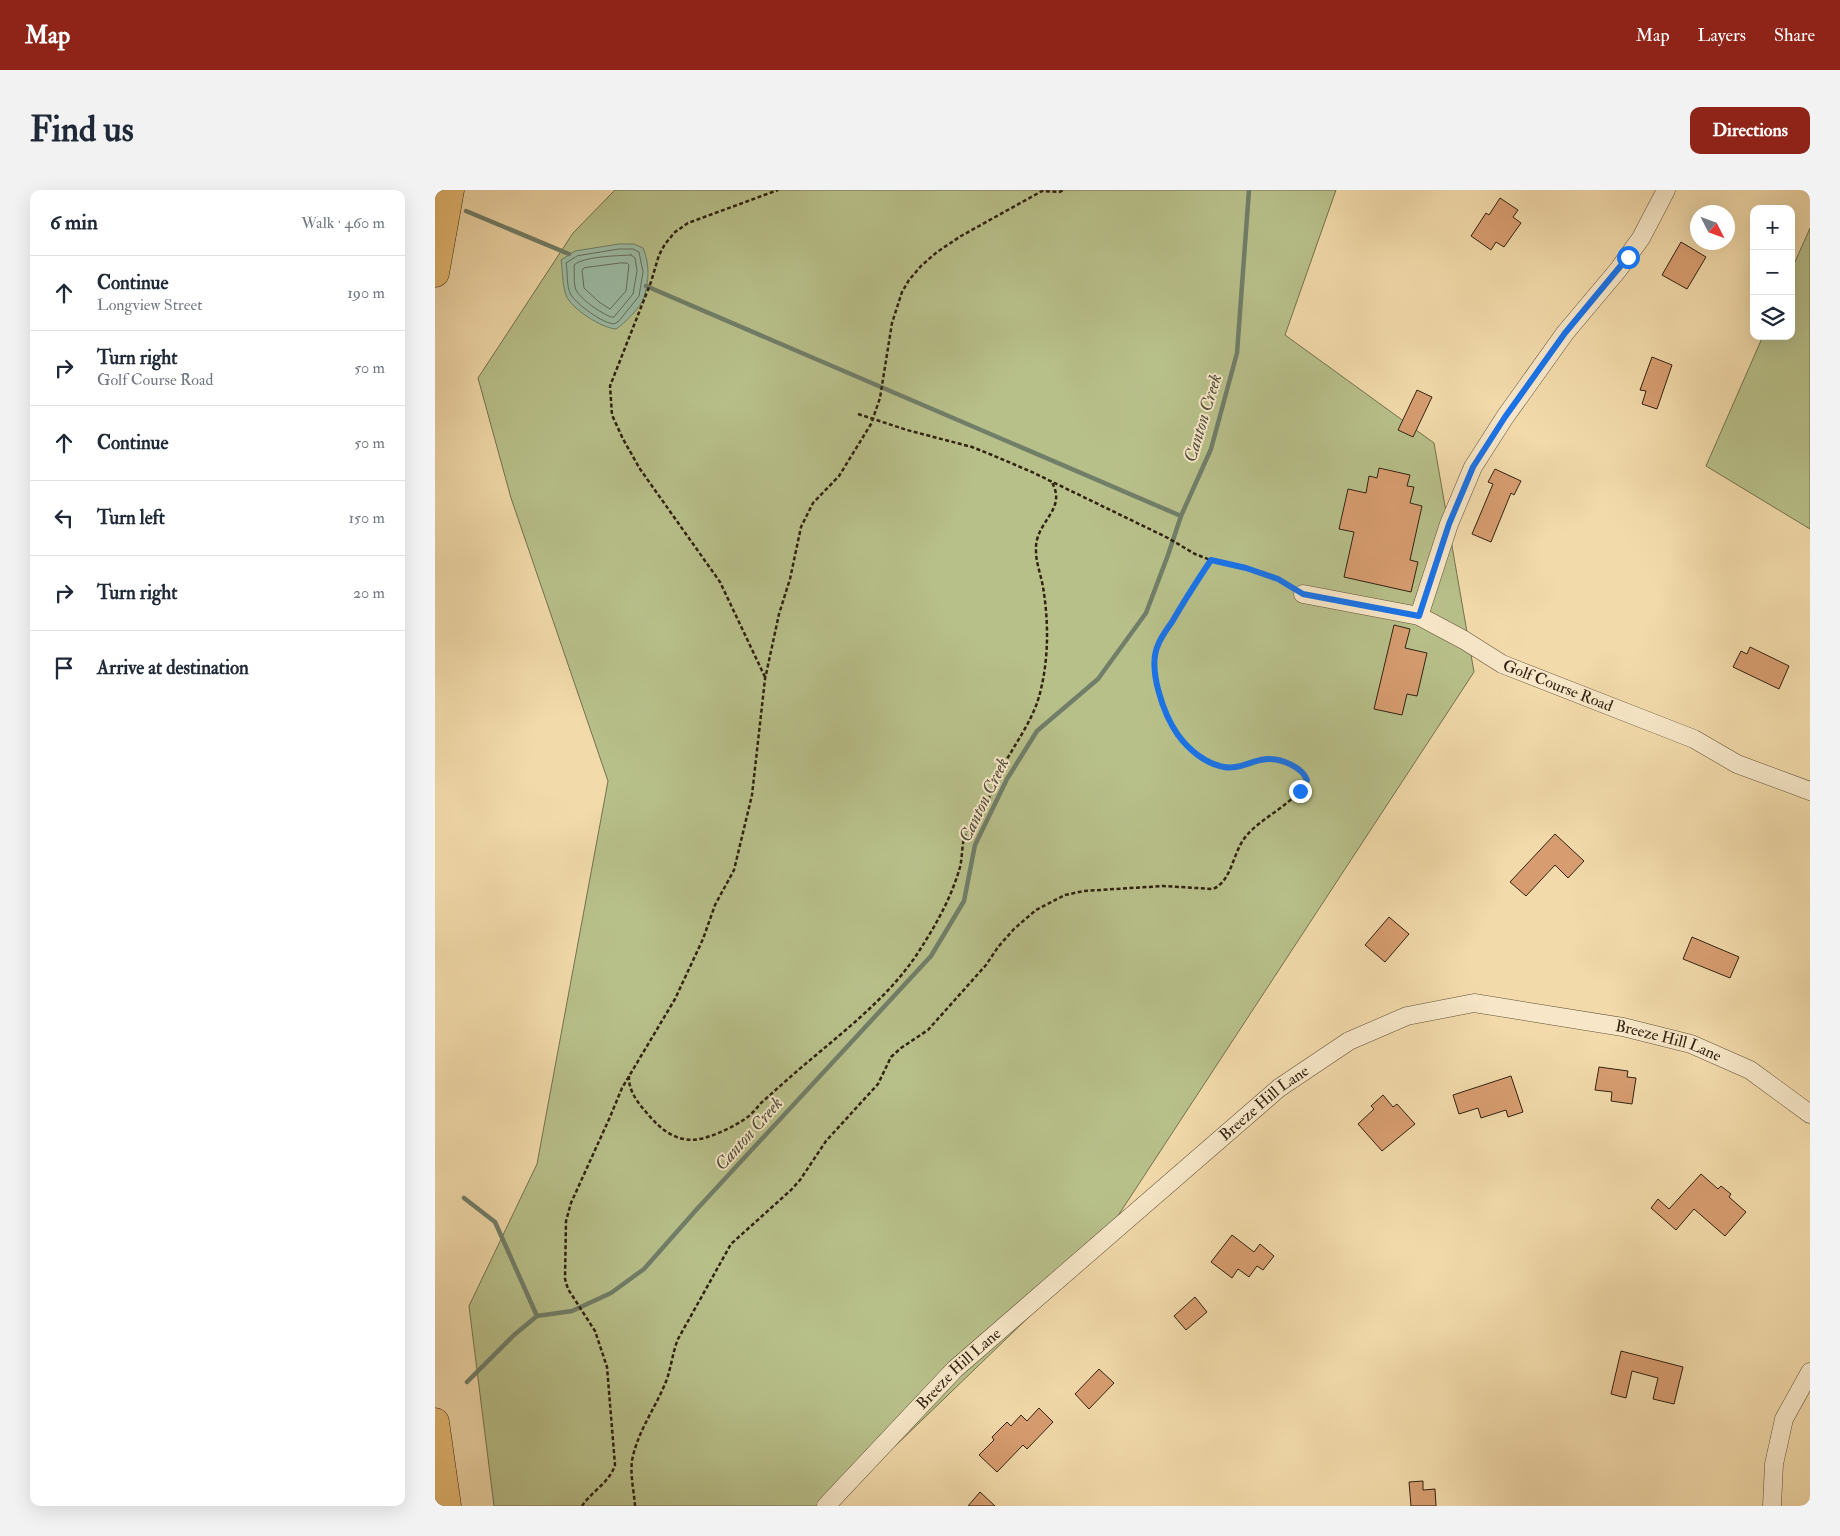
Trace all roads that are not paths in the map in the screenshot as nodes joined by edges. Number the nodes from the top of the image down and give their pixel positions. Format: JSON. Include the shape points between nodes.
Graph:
{"nodes":[{"id":1,"x":450,"y":190,"type":"edge"},
{"id":2,"x":1666,"y":190,"type":"edge"},
{"id":3,"x":435,"y":273,"type":"edge"},
{"id":4,"x":1303,"y":594,"type":"road end"},
{"id":5,"x":1419,"y":616,"type":"junction"},
{"id":6,"x":1810,"y":791,"type":"edge"},
{"id":7,"x":1810,"y":1114,"type":"edge"},
{"id":8,"x":1810,"y":1372,"type":"edge"},
{"id":9,"x":435,"y":1422,"type":"edge"},
{"id":10,"x":447,"y":1506,"type":"edge"},
{"id":11,"x":826,"y":1506,"type":"edge"},
{"id":12,"x":1772,"y":1506,"type":"edge"}],
"edges":[{"from":1,"to":3,"type":"highway"},
{"from":2,"to":5,"type":"street","via":[[1641,238],[1561,340],[1473,467],[1449,524]]},
{"from":4,"to":5,"type":"street","name":"Golf Course Road"},
{"from":5,"to":6,"type":"street","name":"Golf Course Road","via":[[1503,664],[1694,739],[1737,764]]},
{"from":7,"to":11,"type":"street","name":"Breeze Hill Lane","via":[[1750,1070],[1691,1044],[1623,1027],[1474,1002],[1407,1016],[1349,1041],[1279,1088],[955,1369]]},
{"from":8,"to":12,"type":"street","via":[[1784,1419],[1774,1464]]},
{"from":9,"to":10,"type":"highway"}]}
